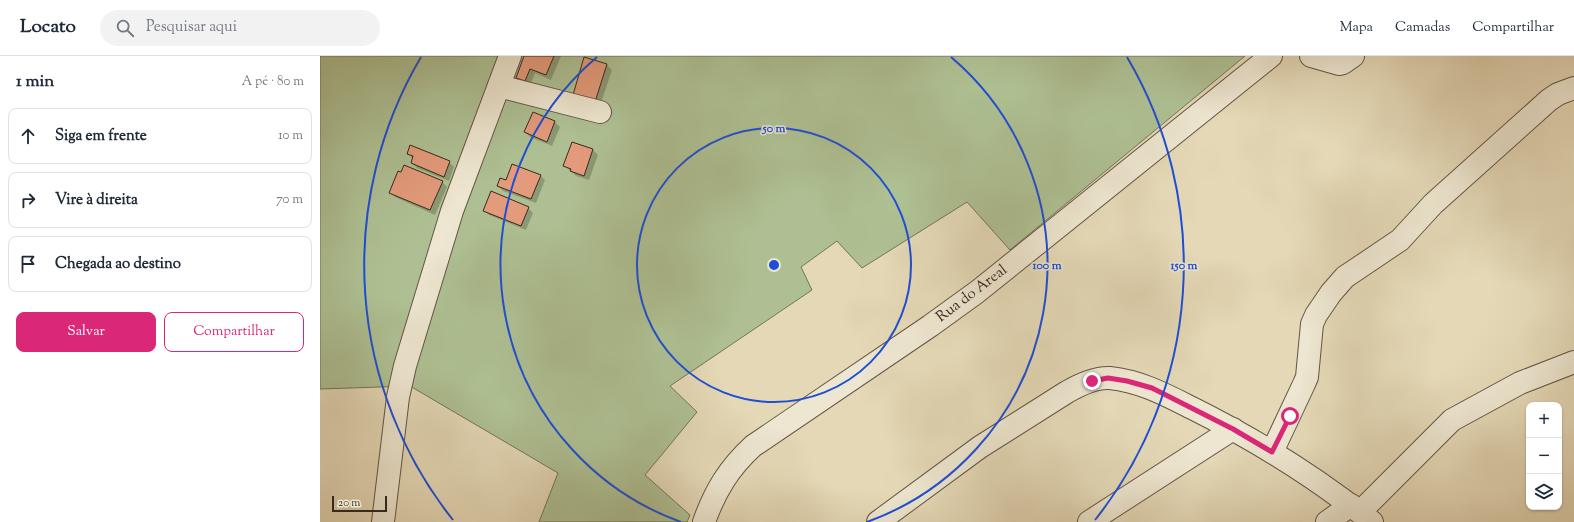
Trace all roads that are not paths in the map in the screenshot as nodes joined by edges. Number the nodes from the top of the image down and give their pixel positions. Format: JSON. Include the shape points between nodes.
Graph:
{"nodes":[{"id":1,"x":510,"y":56,"type":"edge"},
{"id":2,"x":1272,"y":56,"type":"edge"},
{"id":3,"x":1311,"y":56,"type":"edge"},
{"id":4,"x":1353,"y":56,"type":"edge"},
{"id":5,"x":499,"y":86,"type":"junction"},
{"id":6,"x":1574,"y":88,"type":"edge"},
{"id":7,"x":600,"y":112,"type":"dead end"},
{"id":8,"x":1574,"y":362,"type":"edge"},
{"id":9,"x":1233,"y":429,"type":"junction"},
{"id":10,"x":1272,"y":452,"type":"junction"},
{"id":11,"x":1361,"y":513,"type":"edge"},
{"id":12,"x":383,"y":522,"type":"edge"},
{"id":13,"x":704,"y":522,"type":"edge"},
{"id":14,"x":878,"y":522,"type":"edge"},
{"id":15,"x":1089,"y":522,"type":"edge"},
{"id":16,"x":1327,"y":522,"type":"edge"}],
"edges":[{"from":1,"to":5,"type":"street"},
{"from":2,"to":13,"type":"street","name":"Rua do Areal","via":[[977,292],[753,446],[739,458],[726,476]]},
{"from":3,"to":4,"type":"street","via":[[1339,64]]},
{"from":5,"to":7,"type":"street"},
{"from":5,"to":12,"type":"street","via":[[452,211],[402,376]]},
{"from":6,"to":10,"type":"street","via":[[1549,100],[1436,201],[1400,240],[1337,285],[1312,324],[1307,376]]},
{"from":8,"to":11,"type":"street","via":[[1520,383],[1452,420]]},
{"from":9,"to":10,"type":"street"},
{"from":9,"to":14,"type":"street","via":[[1152,388],[1108,378],[1092,381],[1077,386],[980,447]]},
{"from":9,"to":15,"type":"street"},
{"from":10,"to":11,"type":"street"},
{"from":11,"to":16,"type":"street"}]}
